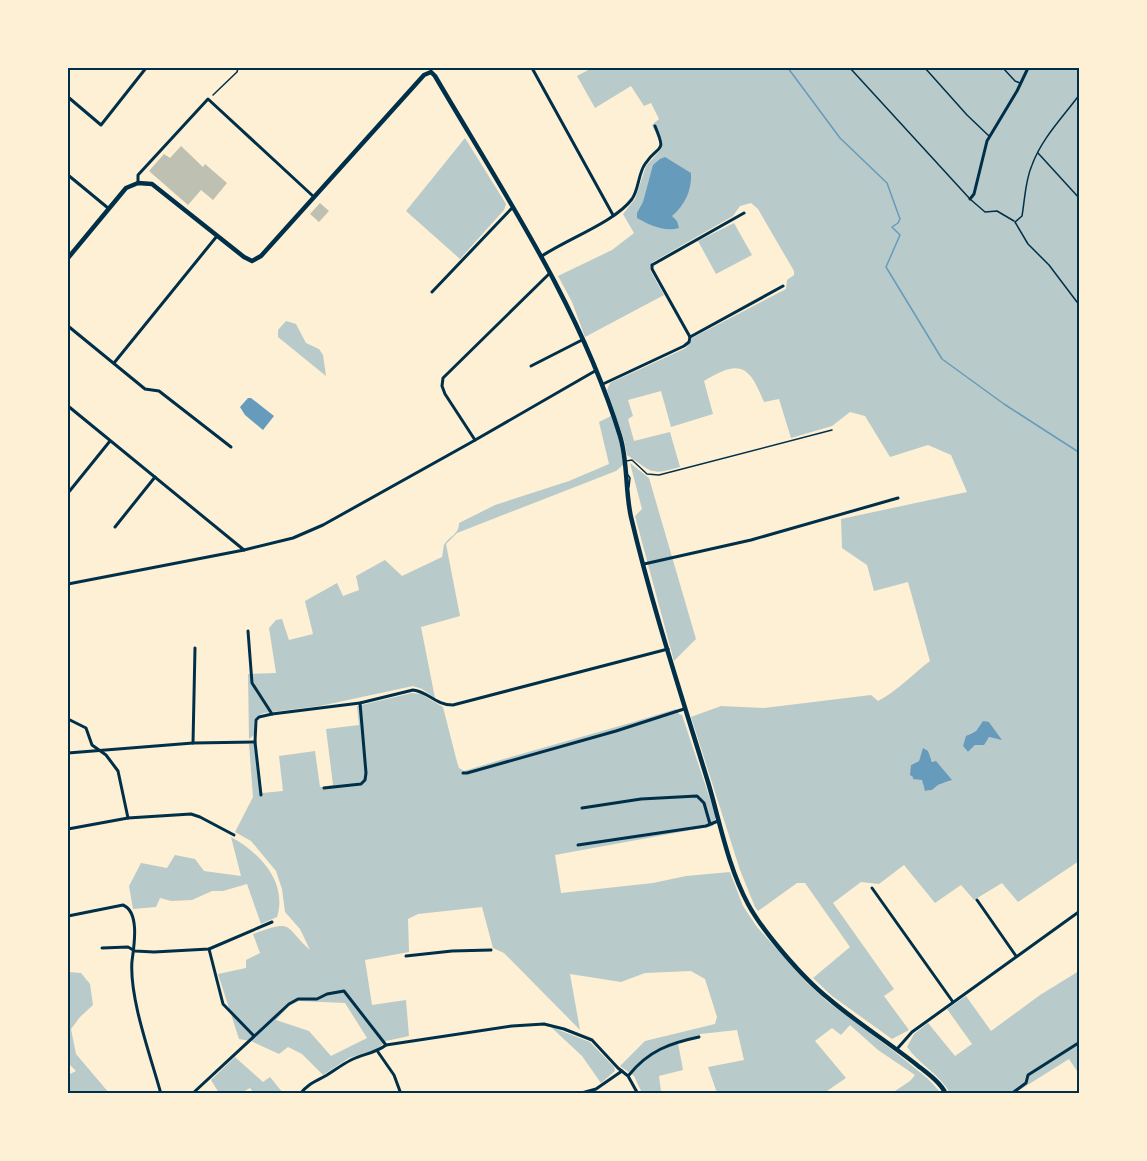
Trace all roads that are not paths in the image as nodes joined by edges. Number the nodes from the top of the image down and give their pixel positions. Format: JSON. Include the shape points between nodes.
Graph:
{"nodes":[{"id":1,"x":146,"y":68,"type":"edge"},
{"id":2,"x":532,"y":68,"type":"edge"},
{"id":3,"x":850,"y":68,"type":"edge"},
{"id":4,"x":925,"y":68,"type":"edge"},
{"id":5,"x":1003,"y":68,"type":"edge"},
{"id":6,"x":1028,"y":68,"type":"edge"},
{"id":7,"x":1021,"y":83,"type":"junction"},
{"id":8,"x":1080,"y":94,"type":"edge"},
{"id":9,"x":68,"y":97,"type":"edge"},
{"id":10,"x":655,"y":126,"type":"dead end"},
{"id":11,"x":990,"y":136,"type":"junction"},
{"id":12,"x":1038,"y":152,"type":"junction"},
{"id":13,"x":68,"y":175,"type":"edge"},
{"id":14,"x":138,"y":183,"type":"junction"},
{"id":15,"x":314,"y":197,"type":"junction"},
{"id":16,"x":970,"y":199,"type":"junction"},
{"id":17,"x":1080,"y":199,"type":"edge"},
{"id":18,"x":109,"y":208,"type":"junction"},
{"id":19,"x":512,"y":208,"type":"junction"},
{"id":20,"x":744,"y":213,"type":"dead end"},
{"id":21,"x":613,"y":215,"type":"junction"},
{"id":22,"x":1015,"y":222,"type":"junction"},
{"id":23,"x":217,"y":236,"type":"junction"},
{"id":24,"x":542,"y":256,"type":"junction"},
{"id":25,"x":68,"y":258,"type":"edge"},
{"id":26,"x":551,"y":272,"type":"junction"},
{"id":27,"x":783,"y":286,"type":"dead end"},
{"id":28,"x":432,"y":292,"type":"dead end"},
{"id":29,"x":1080,"y":306,"type":"edge"},
{"id":30,"x":68,"y":326,"type":"edge"},
{"id":31,"x":690,"y":337,"type":"junction"},
{"id":32,"x":582,"y":340,"type":"junction"},
{"id":33,"x":114,"y":363,"type":"junction"},
{"id":34,"x":531,"y":366,"type":"dead end"},
{"id":35,"x":595,"y":371,"type":"junction"},
{"id":36,"x":601,"y":385,"type":"junction"},
{"id":37,"x":68,"y":406,"type":"edge"},
{"id":38,"x":832,"y":430,"type":"dead end"},
{"id":39,"x":110,"y":440,"type":"junction"},
{"id":40,"x":476,"y":440,"type":"junction"},
{"id":41,"x":231,"y":447,"type":"dead end"},
{"id":42,"x":625,"y":461,"type":"junction"},
{"id":43,"x":155,"y":477,"type":"junction"},
{"id":44,"x":68,"y":493,"type":"edge"},
{"id":45,"x":898,"y":498,"type":"dead end"},
{"id":46,"x":115,"y":527,"type":"dead end"},
{"id":47,"x":244,"y":550,"type":"junction"},
{"id":48,"x":644,"y":564,"type":"junction"},
{"id":49,"x":68,"y":584,"type":"edge"},
{"id":50,"x":248,"y":631,"type":"dead end"},
{"id":51,"x":195,"y":648,"type":"dead end"},
{"id":52,"x":668,"y":649,"type":"junction"},
{"id":53,"x":360,"y":703,"type":"junction"},
{"id":54,"x":684,"y":709,"type":"junction"},
{"id":55,"x":272,"y":714,"type":"junction"},
{"id":56,"x":68,"y":719,"type":"edge"},
{"id":57,"x":255,"y":742,"type":"junction"},
{"id":58,"x":193,"y":743,"type":"junction"},
{"id":59,"x":97,"y":750,"type":"junction"},
{"id":60,"x":68,"y":753,"type":"edge"},
{"id":61,"x":463,"y":773,"type":"dead end"},
{"id":62,"x":324,"y":788,"type":"dead end"},
{"id":63,"x":261,"y":795,"type":"dead end"},
{"id":64,"x":582,"y":808,"type":"dead end"},
{"id":65,"x":128,"y":818,"type":"junction"},
{"id":66,"x":720,"y":821,"type":"junction"},
{"id":67,"x":710,"y":824,"type":"junction"},
{"id":68,"x":68,"y":829,"type":"edge"},
{"id":69,"x":234,"y":835,"type":"dead end"},
{"id":70,"x":578,"y":845,"type":"dead end"},
{"id":71,"x":872,"y":888,"type":"dead end"},
{"id":72,"x":977,"y":900,"type":"dead end"},
{"id":73,"x":1080,"y":911,"type":"edge"},
{"id":74,"x":68,"y":916,"type":"edge"},
{"id":75,"x":273,"y":922,"type":"dead end"},
{"id":76,"x":102,"y":948,"type":"dead end"},
{"id":77,"x":209,"y":949,"type":"junction"},
{"id":78,"x":491,"y":950,"type":"dead end"},
{"id":79,"x":135,"y":951,"type":"junction"},
{"id":80,"x":406,"y":956,"type":"dead end"},
{"id":81,"x":1016,"y":956,"type":"junction"},
{"id":82,"x":953,"y":1002,"type":"junction"},
{"id":83,"x":254,"y":1036,"type":"junction"},
{"id":84,"x":699,"y":1037,"type":"dead end"},
{"id":85,"x":1080,"y":1042,"type":"edge"},
{"id":86,"x":386,"y":1045,"type":"junction"},
{"id":87,"x":897,"y":1049,"type":"junction"},
{"id":88,"x":378,"y":1052,"type":"junction"},
{"id":89,"x":622,"y":1071,"type":"junction"},
{"id":90,"x":628,"y":1076,"type":"junction"},
{"id":91,"x":161,"y":1094,"type":"edge"},
{"id":92,"x":192,"y":1094,"type":"edge"},
{"id":93,"x":300,"y":1094,"type":"edge"},
{"id":94,"x":401,"y":1094,"type":"edge"},
{"id":95,"x":578,"y":1094,"type":"edge"},
{"id":96,"x":638,"y":1094,"type":"edge"},
{"id":97,"x":946,"y":1094,"type":"edge"},
{"id":98,"x":1011,"y":1094,"type":"edge"}],
"edges":[{"from":1,"to":9,"type":"street","via":[[101,125]]},
{"from":2,"to":21,"type":"street"},
{"from":3,"to":16,"type":"lane"},
{"from":4,"to":11,"type":"lane"},
{"from":5,"to":7,"type":"lane"},
{"from":6,"to":7,"type":"street"},
{"from":7,"to":11,"type":"street"},
{"from":8,"to":12,"type":"lane"},
{"from":10,"to":21,"type":"street","via":[[661,148],[644,165],[633,197]]},
{"from":11,"to":16,"type":"street"},
{"from":12,"to":17,"type":"lane"},
{"from":12,"to":22,"type":"lane","via":[[1026,183],[1022,216]]},
{"from":13,"to":18,"type":"street"},
{"from":14,"to":15,"type":"street","via":[[138,175],[208,99]]},
{"from":14,"to":18,"type":"street","via":[[126,189]]},
{"from":14,"to":23,"type":"street","via":[[152,184]]},
{"from":15,"to":19,"type":"street","via":[[423,75],[431,72]]},
{"from":15,"to":23,"type":"street","via":[[252,261]]},
{"from":16,"to":22,"type":"lane","via":[[985,212],[997,211]]},
{"from":18,"to":25,"type":"street"},
{"from":19,"to":24,"type":"street"},
{"from":19,"to":28,"type":"street"},
{"from":20,"to":31,"type":"street","via":[[654,264],[652,269]]},
{"from":21,"to":24,"type":"street"},
{"from":22,"to":29,"type":"lane","via":[[1028,244]]},
{"from":23,"to":33,"type":"street"},
{"from":24,"to":26,"type":"street"},
{"from":26,"to":32,"type":"street"},
{"from":26,"to":40,"type":"street","via":[[443,378],[445,394]]},
{"from":27,"to":31,"type":"street"},
{"from":30,"to":33,"type":"street"},
{"from":31,"to":36,"type":"street","via":[[684,346]]},
{"from":32,"to":34,"type":"street"},
{"from":32,"to":35,"type":"street"},
{"from":33,"to":41,"type":"street","via":[[145,389],[159,391]]},
{"from":35,"to":36,"type":"street"},
{"from":35,"to":40,"type":"street"},
{"from":36,"to":42,"type":"street"},
{"from":37,"to":39,"type":"street"},
{"from":38,"to":42,"type":"lane","via":[[659,475],[646,474],[632,460]]},
{"from":39,"to":43,"type":"street"},
{"from":39,"to":44,"type":"street"},
{"from":40,"to":47,"type":"street","via":[[323,525],[293,538]]},
{"from":42,"to":48,"type":"street","via":[[631,516]]},
{"from":43,"to":46,"type":"street"},
{"from":43,"to":47,"type":"street"},
{"from":45,"to":48,"type":"street","via":[[751,540]]},
{"from":47,"to":49,"type":"street"},
{"from":48,"to":52,"type":"street"},
{"from":50,"to":55,"type":"street","via":[[252,683]]},
{"from":51,"to":58,"type":"street"},
{"from":52,"to":53,"type":"street","via":[[453,705],[443,705],[413,690]]},
{"from":52,"to":54,"type":"street"},
{"from":53,"to":55,"type":"street"},
{"from":53,"to":62,"type":"street","via":[[365,780],[361,784]]},
{"from":54,"to":61,"type":"street"},
{"from":54,"to":66,"type":"street"},
{"from":55,"to":57,"type":"street","via":[[256,720]]},
{"from":56,"to":59,"type":"street","via":[[86,728]]},
{"from":57,"to":58,"type":"street"},
{"from":57,"to":63,"type":"street"},
{"from":58,"to":59,"type":"street"},
{"from":59,"to":60,"type":"street"},
{"from":59,"to":65,"type":"street","via":[[118,771]]},
{"from":64,"to":67,"type":"street","via":[[697,796],[704,803]]},
{"from":65,"to":68,"type":"street"},
{"from":65,"to":69,"type":"street","via":[[190,814]]},
{"from":66,"to":67,"type":"street"},
{"from":66,"to":87,"type":"street","via":[[747,903],[761,924],[828,998]]},
{"from":67,"to":70,"type":"street"},
{"from":71,"to":82,"type":"street"},
{"from":72,"to":81,"type":"street"},
{"from":73,"to":81,"type":"street"},
{"from":74,"to":79,"type":"street","via":[[128,907]]},
{"from":75,"to":77,"type":"street"},
{"from":76,"to":79,"type":"street","via":[[128,947]]},
{"from":77,"to":79,"type":"street"},
{"from":77,"to":83,"type":"street","via":[[223,1004]]},
{"from":78,"to":80,"type":"street"},
{"from":79,"to":91,"type":"street","via":[[132,960],[141,1024]]},
{"from":81,"to":82,"type":"street"},
{"from":82,"to":87,"type":"street","via":[[912,1032]]},
{"from":83,"to":86,"type":"street","via":[[298,999],[316,999],[344,991]]},
{"from":83,"to":92,"type":"street"},
{"from":84,"to":90,"type":"street","via":[[662,1047]]},
{"from":85,"to":98,"type":"street","via":[[1028,1075],[1026,1083]]},
{"from":86,"to":88,"type":"street"},
{"from":86,"to":89,"type":"street","via":[[544,1024],[591,1040]]},
{"from":87,"to":97,"type":"street","via":[[930,1075]]},
{"from":88,"to":93,"type":"street","via":[[350,1060],[308,1084]]},
{"from":88,"to":94,"type":"street"},
{"from":89,"to":90,"type":"street"},
{"from":89,"to":95,"type":"street","via":[[596,1089]]},
{"from":90,"to":96,"type":"street"}]}
